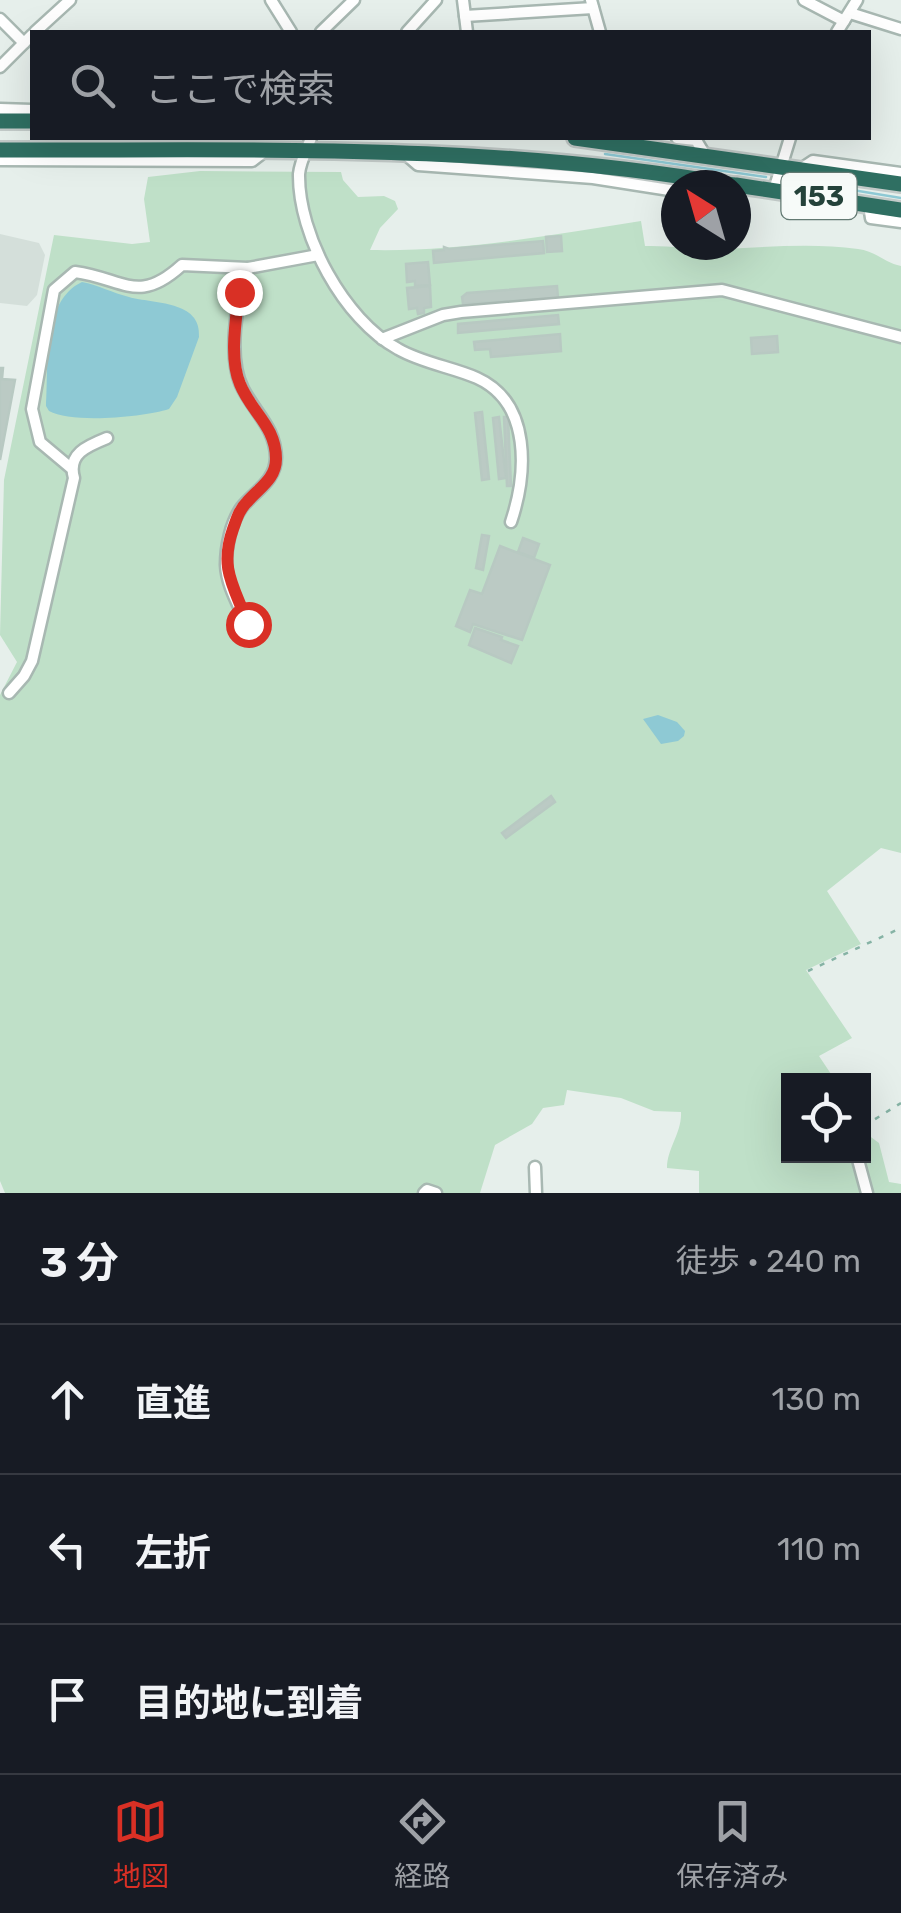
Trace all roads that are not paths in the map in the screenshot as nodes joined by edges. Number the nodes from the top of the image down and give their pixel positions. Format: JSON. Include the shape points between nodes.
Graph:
{"nodes":[{"id":1,"x":70,"y":0,"type":"edge"},
{"id":2,"x":272,"y":0,"type":"edge"},
{"id":3,"x":354,"y":0,"type":"edge"},
{"id":4,"x":436,"y":0,"type":"edge"},
{"id":5,"x":463,"y":0,"type":"edge"},
{"id":6,"x":804,"y":0,"type":"edge"},
{"id":7,"x":857,"y":0,"type":"edge"},
{"id":8,"x":592,"y":4,"type":"edge"},
{"id":9,"x":465,"y":16,"type":"junction"},
{"id":10,"x":847,"y":17,"type":"junction"},
{"id":11,"x":0,"y":18,"type":"edge"},
{"id":12,"x":901,"y":28,"type":"edge"},
{"id":13,"x":38,"y":30,"type":"edge"},
{"id":14,"x":290,"y":30,"type":"edge"},
{"id":15,"x":323,"y":30,"type":"edge"},
{"id":16,"x":409,"y":30,"type":"edge"},
{"id":17,"x":467,"y":30,"type":"edge"},
{"id":18,"x":599,"y":30,"type":"edge"},
{"id":19,"x":839,"y":30,"type":"edge"},
{"id":20,"x":30,"y":37,"type":"edge"},
{"id":21,"x":0,"y":67,"type":"edge"},
{"id":22,"x":0,"y":109,"type":"edge"},
{"id":23,"x":30,"y":117,"type":"edge"},
{"id":24,"x":30,"y":118,"type":"edge"},
{"id":25,"x":0,"y":121,"type":"edge"},
{"id":26,"x":591,"y":140,"type":"edge"},
{"id":27,"x":696,"y":140,"type":"edge"},
{"id":28,"x":789,"y":140,"type":"edge"},
{"id":29,"x":309,"y":144,"type":"edge"},
{"id":30,"x":0,"y":150,"type":"edge"},
{"id":31,"x":60,"y":155,"type":"junction"},
{"id":32,"x":705,"y":155,"type":"junction"},
{"id":33,"x":0,"y":160,"type":"edge"},
{"id":34,"x":782,"y":166,"type":"junction"},
{"id":35,"x":568,"y":169,"type":"junction"},
{"id":36,"x":801,"y":169,"type":"junction"},
{"id":37,"x":901,"y":172,"type":"edge"},
{"id":38,"x":661,"y":178,"type":"edge"},
{"id":39,"x":901,"y":184,"type":"edge"},
{"id":40,"x":751,"y":187,"type":"edge"},
{"id":41,"x":661,"y":188,"type":"edge"},
{"id":42,"x":774,"y":190,"type":"junction"},
{"id":43,"x":869,"y":205,"type":"junction"},
{"id":44,"x":901,"y":210,"type":"edge"},
{"id":45,"x":901,"y":222,"type":"edge"},
{"id":46,"x":318,"y":255,"type":"junction"},
{"id":47,"x":248,"y":268,"type":"junction"},
{"id":48,"x":901,"y":336,"type":"edge"},
{"id":49,"x":382,"y":339,"type":"junction"},
{"id":50,"x":107,"y":438,"type":"dead end"},
{"id":51,"x":72,"y":468,"type":"junction"},
{"id":52,"x":512,"y":522,"type":"dead end"},
{"id":53,"x":252,"y":638,"type":"dead end"},
{"id":54,"x":9,"y":693,"type":"dead end"},
{"id":55,"x":859,"y":1163,"type":"edge"},
{"id":56,"x":535,"y":1167,"type":"dead end"},
{"id":57,"x":424,"y":1193,"type":"edge"},
{"id":58,"x":436,"y":1193,"type":"edge"},
{"id":59,"x":536,"y":1193,"type":"edge"},
{"id":60,"x":867,"y":1193,"type":"edge"}],
"edges":[{"from":1,"to":13,"type":"street"},
{"from":2,"to":14,"type":"street"},
{"from":3,"to":15,"type":"street"},
{"from":4,"to":16,"type":"street"},
{"from":5,"to":9,"type":"street"},
{"from":6,"to":10,"type":"street"},
{"from":7,"to":10,"type":"street"},
{"from":8,"to":9,"type":"street"},
{"from":8,"to":18,"type":"street"},
{"from":9,"to":17,"type":"street"},
{"from":10,"to":12,"type":"street"},
{"from":10,"to":19,"type":"street"},
{"from":11,"to":20,"type":"street"},
{"from":20,"to":21,"type":"street"},
{"from":22,"to":23,"type":"street"},
{"from":24,"to":25,"type":"highway"},
{"from":26,"to":32,"type":"highway","number":"153"},
{"from":27,"to":32,"type":"street"},
{"from":28,"to":34,"type":"street"},
{"from":29,"to":31,"type":"highway","number":"153"},
{"from":29,"to":35,"type":"highway","number":"153"},
{"from":29,"to":46,"type":"street","via":[[299,170]]},
{"from":30,"to":31,"type":"highway","number":"153"},
{"from":31,"to":33,"type":"street"},
{"from":32,"to":34,"type":"highway","number":"153"},
{"from":34,"to":36,"type":"highway","number":"153"},
{"from":34,"to":42,"type":"street"},
{"from":35,"to":38,"type":"highway","number":"153"},
{"from":35,"to":41,"type":"street"},
{"from":36,"to":37,"type":"street","via":[[813,160]]},
{"from":36,"to":39,"type":"highway","number":"153"},
{"from":40,"to":42,"type":"highway","number":"153"},
{"from":42,"to":43,"type":"highway","number":"153"},
{"from":43,"to":44,"type":"highway","number":"153"},
{"from":43,"to":45,"type":"street","via":[[871,218]]},
{"from":46,"to":47,"type":"street"},
{"from":46,"to":49,"type":"street","via":[[342,296]]},
{"from":47,"to":51,"type":"street","via":[[182,265],[145,289],[75,272],[61,281],[51,301],[32,409],[40,442]]},
{"from":47,"to":53,"type":"street","via":[[238,306],[237,374],[270,426],[276,464],[237,514],[227,542],[226,569]]},
{"from":48,"to":49,"type":"street","via":[[722,290],[461,312]]},
{"from":49,"to":52,"type":"street","via":[[493,386],[514,412],[522,466]]},
{"from":50,"to":51,"type":"street","via":[[83,449]]},
{"from":51,"to":54,"type":"street","via":[[32,661]]},
{"from":55,"to":60,"type":"street"},
{"from":56,"to":59,"type":"street"},
{"from":57,"to":58,"type":"street"}]}
